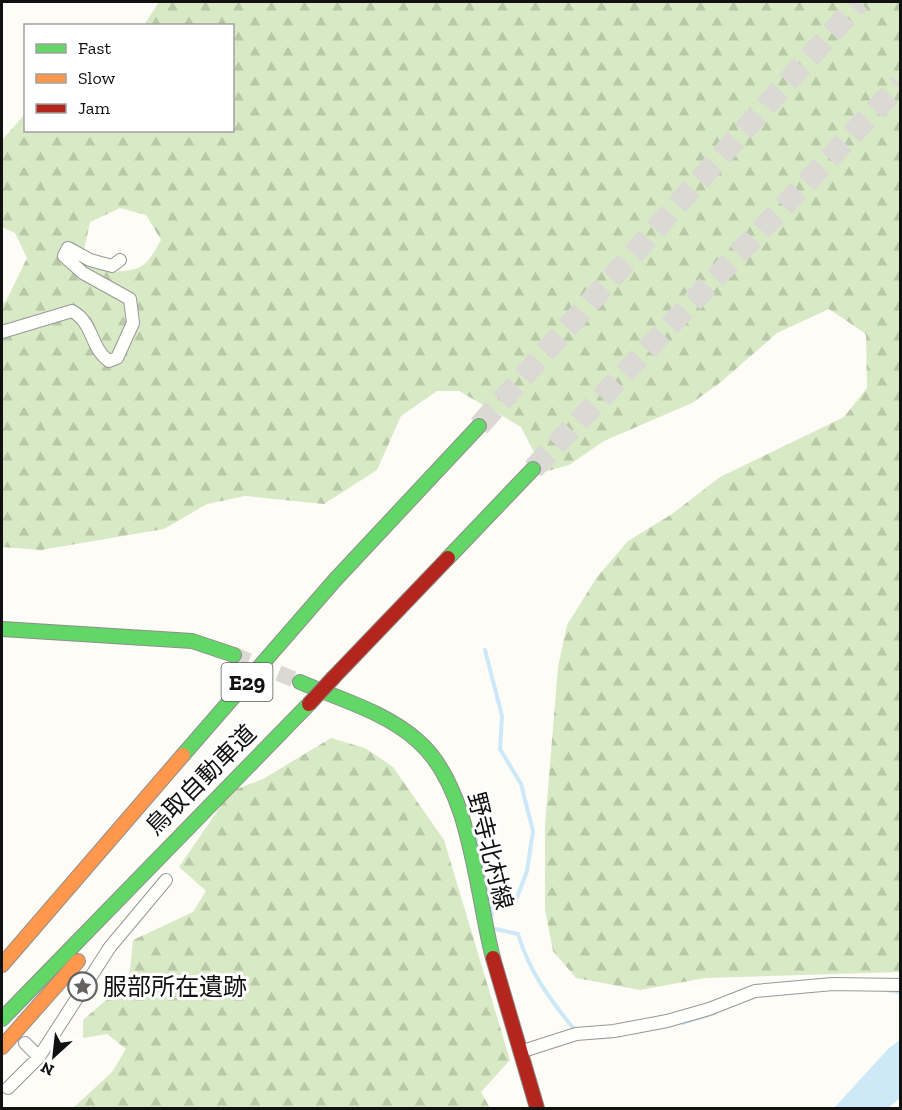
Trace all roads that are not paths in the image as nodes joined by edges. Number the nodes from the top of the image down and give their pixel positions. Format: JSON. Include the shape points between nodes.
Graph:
{"nodes":[{"id":1,"x":120,"y":260,"type":"dead end"},
{"id":2,"x":2,"y":332,"type":"edge"},
{"id":3,"x":480,"y":426,"type":"tunnel mouth"},
{"id":4,"x":533,"y":470,"type":"tunnel mouth"},
{"id":5,"x":2,"y":629,"type":"edge"},
{"id":6,"x":234,"y":655,"type":"tunnel mouth"},
{"id":7,"x":300,"y":682,"type":"tunnel mouth"},
{"id":8,"x":207,"y":805,"type":"junction"},
{"id":9,"x":166,"y":880,"type":"dead end"},
{"id":10,"x":21,"y":944,"type":"junction"},
{"id":11,"x":2,"y":956,"type":"edge"},
{"id":12,"x":2,"y":965,"type":"edge"},
{"id":13,"x":900,"y":985,"type":"edge"},
{"id":14,"x":2,"y":1019,"type":"edge"},
{"id":15,"x":25,"y":1043,"type":"dead end"},
{"id":16,"x":2,"y":1047,"type":"edge"},
{"id":17,"x":520,"y":1052,"type":"junction"},
{"id":18,"x":39,"y":1057,"type":"junction"},
{"id":19,"x":8,"y":1088,"type":"dead end"},
{"id":20,"x":537,"y":1108,"type":"edge"}],
"edges":[{"from":1,"to":2,"type":"street","via":[[112,266],[68,248],[64,256],[83,273],[130,298],[133,323],[117,358],[109,361],[102,357],[84,317],[72,311]]},
{"from":3,"to":10,"type":"main road","name":"鳥取自動車道","number":"E29","via":[[335,580]]},
{"from":4,"to":8,"type":"main road","name":"鳥取自動車道","number":"E29","bridge":true},
{"from":5,"to":6,"type":"main road","via":[[192,641]]},
{"from":7,"to":17,"type":"main road","name":"野寺北村線","via":[[396,726],[427,748],[444,771],[455,798],[492,957]]},
{"from":8,"to":14,"type":"main road","name":"鳥取自動車道","number":"E29"},
{"from":8,"to":16,"type":"main road"},
{"from":9,"to":18,"type":"street","via":[[110,947]]},
{"from":10,"to":11,"type":"main road"},
{"from":10,"to":12,"type":"main road","name":"鳥取自動車道","number":"E29"},
{"from":13,"to":17,"type":"street","via":[[833,984],[755,991],[667,1021],[576,1034]]},
{"from":15,"to":18,"type":"street"},
{"from":17,"to":20,"type":"main road","name":"野寺北村線"},
{"from":18,"to":19,"type":"street"}]}
